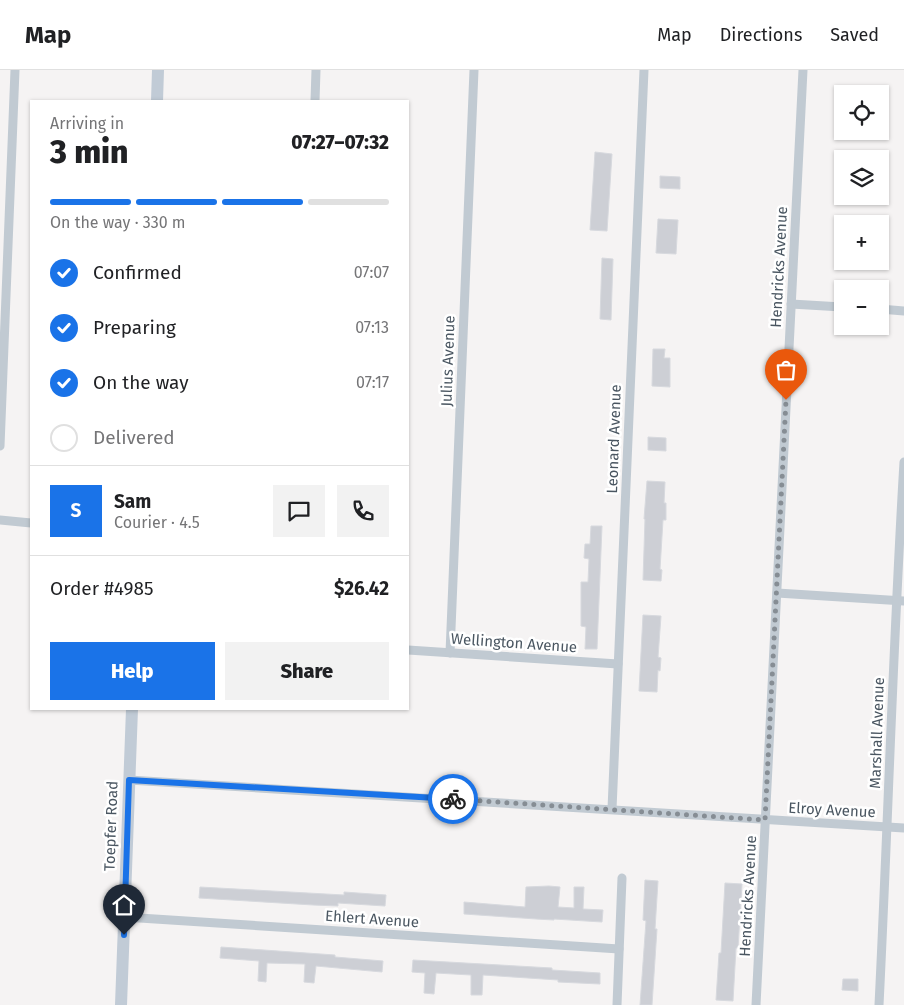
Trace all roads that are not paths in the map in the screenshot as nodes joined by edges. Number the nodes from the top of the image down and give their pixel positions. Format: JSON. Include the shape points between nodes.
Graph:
{"nodes":[{"id":1,"x":15,"y":70,"type":"edge"},
{"id":2,"x":158,"y":70,"type":"edge"},
{"id":3,"x":316,"y":70,"type":"edge"},
{"id":4,"x":474,"y":70,"type":"edge"},
{"id":5,"x":644,"y":70,"type":"edge"},
{"id":6,"x":803,"y":70,"type":"edge"},
{"id":7,"x":157,"y":100,"type":"edge"},
{"id":8,"x":315,"y":100,"type":"edge"},
{"id":9,"x":791,"y":304,"type":"junction"},
{"id":10,"x":834,"y":307,"type":"edge"},
{"id":11,"x":889,"y":310,"type":"edge"},
{"id":12,"x":904,"y":311,"type":"edge"},
{"id":13,"x":0,"y":446,"type":"edge"},
{"id":14,"x":904,"y":462,"type":"edge"},
{"id":15,"x":0,"y":520,"type":"edge"},
{"id":16,"x":30,"y":523,"type":"edge"},
{"id":17,"x":777,"y":593,"type":"junction"},
{"id":18,"x":900,"y":601,"type":"edge"},
{"id":19,"x":409,"y":650,"type":"edge"},
{"id":20,"x":450,"y":653,"type":"junction"},
{"id":21,"x":618,"y":664,"type":"junction"},
{"id":22,"x":132,"y":710,"type":"edge"},
{"id":23,"x":129,"y":780,"type":"junction"},
{"id":24,"x":612,"y":809,"type":"junction"},
{"id":25,"x":765,"y":820,"type":"junction"},
{"id":26,"x":888,"y":827,"type":"junction"},
{"id":27,"x":904,"y":828,"type":"edge"},
{"id":28,"x":622,"y":878,"type":"dead end"},
{"id":29,"x":124,"y":917,"type":"junction"},
{"id":30,"x":619,"y":948,"type":"junction"},
{"id":31,"x":121,"y":1005,"type":"edge"},
{"id":32,"x":617,"y":1005,"type":"edge"},
{"id":33,"x":756,"y":1005,"type":"edge"},
{"id":34,"x":879,"y":1005,"type":"edge"}],
"edges":[{"from":1,"to":13,"type":"street"},
{"from":2,"to":7,"type":"street"},
{"from":3,"to":8,"type":"street"},
{"from":4,"to":20,"type":"street","name":"Julius Avenue"},
{"from":5,"to":21,"type":"street","name":"Leonard Avenue"},
{"from":6,"to":9,"type":"street","name":"Hendricks Avenue"},
{"from":9,"to":10,"type":"street"},
{"from":9,"to":17,"type":"street","name":"Hendricks Avenue"},
{"from":11,"to":12,"type":"street"},
{"from":14,"to":18,"type":"street","name":"Marshall Avenue"},
{"from":15,"to":16,"type":"street"},
{"from":17,"to":18,"type":"street"},
{"from":17,"to":25,"type":"street","name":"Hendricks Avenue"},
{"from":18,"to":26,"type":"street","name":"Marshall Avenue"},
{"from":19,"to":20,"type":"street","name":"Wellington Avenue"},
{"from":20,"to":21,"type":"street","name":"Wellington Avenue"},
{"from":21,"to":24,"type":"street","name":"Leonard Avenue"},
{"from":22,"to":23,"type":"street","name":"Toepfer Road"},
{"from":23,"to":24,"type":"street","name":"Elroy Avenue"},
{"from":23,"to":29,"type":"street","name":"Toepfer Road"},
{"from":24,"to":25,"type":"street","name":"Elroy Avenue"},
{"from":25,"to":26,"type":"street","name":"Elroy Avenue"},
{"from":25,"to":33,"type":"street","name":"Hendricks Avenue"},
{"from":26,"to":27,"type":"street","name":"Elroy Avenue"},
{"from":26,"to":34,"type":"street","name":"Marshall Avenue"},
{"from":28,"to":30,"type":"street"},
{"from":29,"to":30,"type":"street","name":"Ehlert Avenue"},
{"from":29,"to":31,"type":"street","name":"Toepfer Road"},
{"from":30,"to":32,"type":"street"}]}
